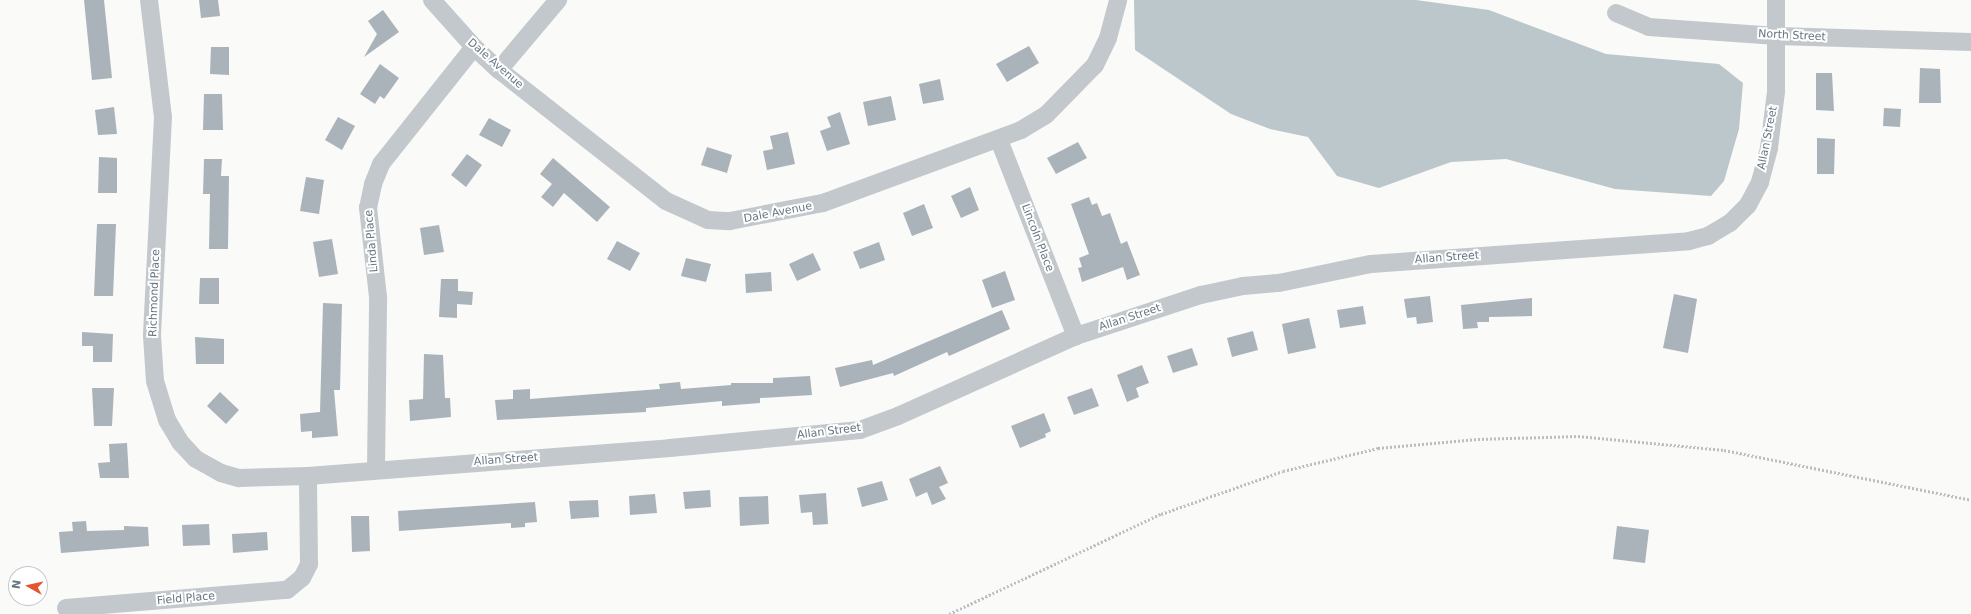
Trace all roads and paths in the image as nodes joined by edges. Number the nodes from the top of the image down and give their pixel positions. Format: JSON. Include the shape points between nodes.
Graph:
{"nodes":[{"id":1,"x":149,"y":0,"type":"edge"},
{"id":2,"x":432,"y":0,"type":"edge"},
{"id":3,"x":558,"y":0,"type":"edge"},
{"id":4,"x":1118,"y":0,"type":"edge"},
{"id":5,"x":1776,"y":0,"type":"edge"},
{"id":6,"x":1616,"y":12,"type":"dead end"},
{"id":7,"x":1777,"y":36,"type":"junction"},
{"id":8,"x":1971,"y":42,"type":"edge"},
{"id":9,"x":474,"y":47,"type":"junction"},
{"id":10,"x":499,"y":70,"type":"junction"},
{"id":11,"x":999,"y":140,"type":"junction"},
{"id":12,"x":1076,"y":336,"type":"junction"},
{"id":13,"x":376,"y":470,"type":"junction"},
{"id":14,"x":308,"y":476,"type":"junction"},
{"id":15,"x":1971,"y":500,"type":"edge"},
{"id":16,"x":66,"y":608,"type":"dead end"},
{"id":17,"x":949,"y":614,"type":"edge"}],
"edges":[{"from":1,"to":14,"type":"street","name":"Richmond Place","via":[[163,117],[152,336],[155,382],[167,420],[180,442],[196,459],[221,473],[238,478]]},
{"from":2,"to":9,"type":"street","name":"Dale Avenue"},
{"from":3,"to":10,"type":"street"},
{"from":4,"to":11,"type":"street","name":"Dale Avenue","via":[[1108,38],[1095,65],[1046,115]]},
{"from":5,"to":7,"type":"street","name":"Allan Street"},
{"from":6,"to":7,"type":"street","name":"North Street","via":[[1649,27]]},
{"from":7,"to":8,"type":"street","name":"North Street"},
{"from":7,"to":12,"type":"street","name":"Allan Street","via":[[1776,92],[1769,148],[1760,182],[1748,205],[1730,223],[1708,236],[1689,241],[1371,264],[1279,283],[1243,286],[1201,295]]},
{"from":9,"to":10,"type":"street","name":"Dale Avenue"},
{"from":9,"to":13,"type":"street","name":"Linda Place","via":[[381,164],[373,184],[368,208],[378,297]]},
{"from":10,"to":11,"type":"street","name":"Dale Avenue","via":[[666,201],[708,220],[730,222],[823,204]]},
{"from":11,"to":12,"type":"street","name":"Lincoln Place"},
{"from":12,"to":13,"type":"street","name":"Allan Street","via":[[898,416],[860,430],[670,448]]},
{"from":13,"to":14,"type":"street","name":"Allan Street"},
{"from":14,"to":16,"type":"street","name":"Field Place","via":[[308,564],[302,578],[287,590]]},
{"from":15,"to":17,"type":"path","via":[[1724,450],[1578,436],[1478,439],[1378,448],[1283,470],[1162,514]]}]}
